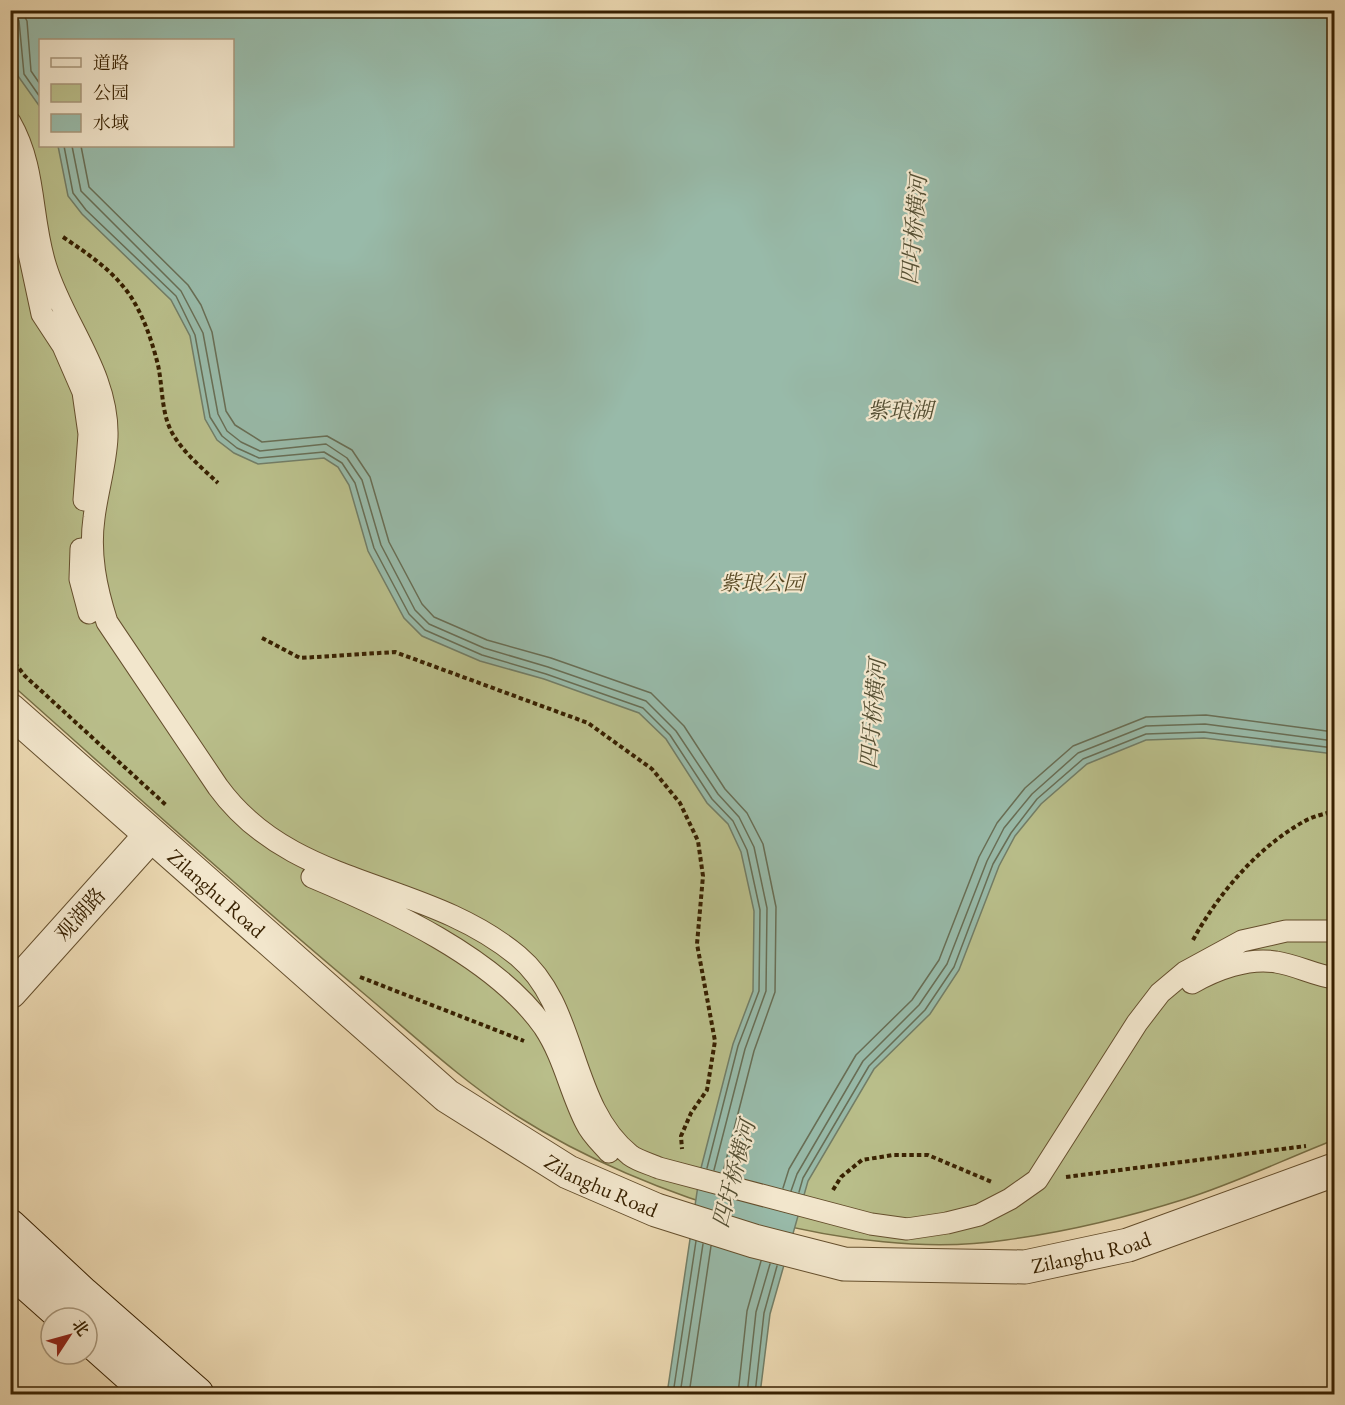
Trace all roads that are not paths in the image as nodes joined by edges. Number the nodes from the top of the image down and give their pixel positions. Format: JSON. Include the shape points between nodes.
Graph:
{"nodes":[{"id":1,"x":10,"y":122,"type":"edge"},
{"id":2,"x":10,"y":165,"type":"edge"},
{"id":3,"x":10,"y":710,"type":"edge"},
{"id":4,"x":150,"y":836,"type":"junction"},
{"id":5,"x":1335,"y":930,"type":"edge"},
{"id":6,"x":1335,"y":978,"type":"edge"},
{"id":7,"x":10,"y":992,"type":"edge"},
{"id":8,"x":1335,"y":1170,"type":"edge"},
{"id":9,"x":657,"y":1173,"type":"junction"},
{"id":10,"x":10,"y":1226,"type":"edge"},
{"id":11,"x":854,"y":1226,"type":"junction"},
{"id":12,"x":10,"y":1269,"type":"edge"},
{"id":13,"x":52,"y":1306,"type":"edge"},
{"id":14,"x":99,"y":1348,"type":"edge"},
{"id":15,"x":152,"y":1395,"type":"edge"},
{"id":16,"x":197,"y":1395,"type":"edge"}],
"edges":[{"from":1,"to":9,"type":"street","via":[[32,180],[45,266],[60,305],[97,375],[104,410],[107,437],[93,521],[93,559],[106,622],[234,810],[258,830],[291,853],[447,912],[518,956],[543,980],[590,1098],[607,1130],[631,1156]]},
{"from":2,"to":9,"type":"street","via":[[42,314],[63,346],[83,392],[89,434],[80,579],[98,633],[190,762],[221,813],[294,870],[366,900],[460,951],[509,990],[543,1026],[560,1054],[587,1126],[611,1154],[636,1172]]},
{"from":3,"to":4,"type":"street","name":"Zilanghu Road"},
{"from":4,"to":7,"type":"street","name":"观湖路"},
{"from":4,"to":8,"type":"street","name":"Zilanghu Road","via":[[447,1096],[567,1172],[656,1210],[754,1241],[844,1264],[1025,1268],[1128,1245]]},
{"from":5,"to":11,"type":"street","via":[[1286,931],[1242,941],[1185,972],[1160,993],[1137,1023],[1037,1180],[1010,1199],[979,1215],[937,1224],[907,1229]]},
{"from":6,"to":11,"type":"street","via":[[1276,962],[1243,963],[1205,976],[1180,990],[1145,1034],[1040,1196],[979,1229],[949,1236],[899,1236]]},
{"from":9,"to":11,"type":"street"},
{"from":10,"to":16,"type":"street"},
{"from":12,"to":13,"type":"street"},
{"from":14,"to":15,"type":"street"}]}
